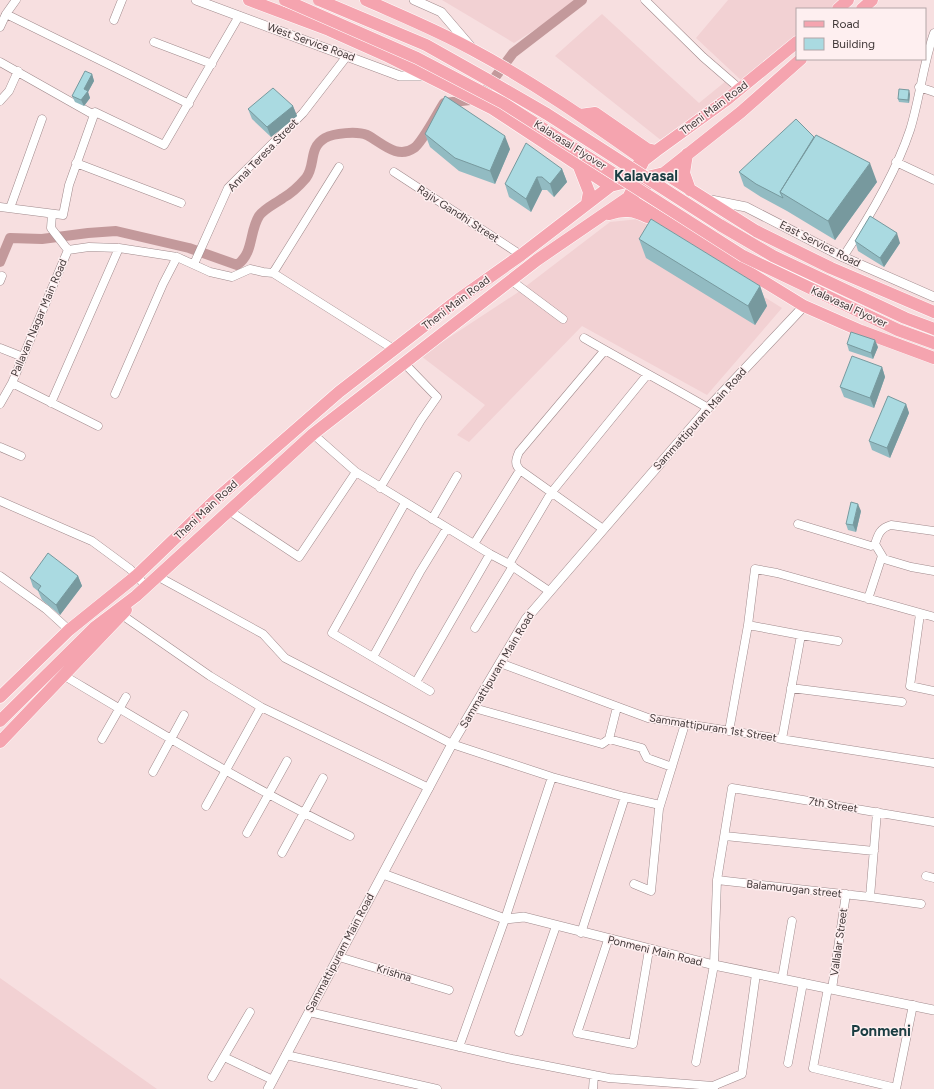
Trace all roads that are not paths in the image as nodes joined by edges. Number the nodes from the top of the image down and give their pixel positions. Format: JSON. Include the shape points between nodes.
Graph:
{"nodes":[{"id":1,"x":16,"y":0,"type":"edge"},
{"id":2,"x":122,"y":0,"type":"edge"},
{"id":3,"x":196,"y":0,"type":"edge"},
{"id":4,"x":249,"y":0,"type":"edge"},
{"id":5,"x":285,"y":0,"type":"edge"},
{"id":6,"x":319,"y":0,"type":"edge"},
{"id":7,"x":366,"y":0,"type":"edge"},
{"id":8,"x":414,"y":0,"type":"edge"},
{"id":9,"x":645,"y":0,"type":"edge"},
{"id":10,"x":848,"y":0,"type":"edge"},
{"id":11,"x":872,"y":0,"type":"edge"},
{"id":12,"x":839,"y":8,"type":"edge"},
{"id":13,"x":863,"y":8,"type":"edge"},
{"id":14,"x":6,"y":14,"type":"junction"},
{"id":15,"x":239,"y":16,"type":"junction"},
{"id":16,"x":114,"y":20,"type":"dead end"},
{"id":17,"x":0,"y":27,"type":"edge"},
{"id":18,"x":934,"y":33,"type":"edge"},
{"id":19,"x":154,"y":42,"type":"dead end"},
{"id":20,"x":796,"y":43,"type":"edge"},
{"id":21,"x":474,"y":50,"type":"junction"},
{"id":22,"x":347,"y":56,"type":"junction"},
{"id":23,"x":926,"y":57,"type":"edge"},
{"id":24,"x":801,"y":60,"type":"edge"},
{"id":25,"x":925,"y":60,"type":"edge"},
{"id":26,"x":0,"y":62,"type":"edge"},
{"id":27,"x":212,"y":64,"type":"junction"},
{"id":28,"x":18,"y":71,"type":"junction"},
{"id":29,"x":428,"y":76,"type":"junction"},
{"id":30,"x":919,"y":87,"type":"junction"},
{"id":31,"x":740,"y":89,"type":"junction"},
{"id":32,"x":934,"y":92,"type":"edge"},
{"id":33,"x":0,"y":101,"type":"edge"},
{"id":34,"x":189,"y":104,"type":"junction"},
{"id":35,"x":94,"y":115,"type":"junction"},
{"id":36,"x":580,"y":115,"type":"junction"},
{"id":37,"x":42,"y":118,"type":"dead end"},
{"id":38,"x":656,"y":151,"type":"junction"},
{"id":39,"x":687,"y":154,"type":"junction"},
{"id":40,"x":644,"y":160,"type":"junction"},
{"id":41,"x":896,"y":162,"type":"junction"},
{"id":42,"x":76,"y":163,"type":"junction"},
{"id":43,"x":578,"y":164,"type":"junction"},
{"id":44,"x":339,"y":166,"type":"dead end"},
{"id":45,"x":394,"y":172,"type":"dead end"},
{"id":46,"x":664,"y":173,"type":"junction"},
{"id":47,"x":636,"y":180,"type":"junction"},
{"id":48,"x":934,"y":180,"type":"edge"},
{"id":49,"x":610,"y":186,"type":"junction"},
{"id":50,"x":690,"y":190,"type":"junction"},
{"id":51,"x":628,"y":198,"type":"junction"},
{"id":52,"x":704,"y":199,"type":"junction"},
{"id":53,"x":181,"y":203,"type":"dead end"},
{"id":54,"x":587,"y":203,"type":"junction"},
{"id":55,"x":0,"y":207,"type":"edge"},
{"id":56,"x":10,"y":208,"type":"junction"},
{"id":57,"x":52,"y":214,"type":"junction"},
{"id":58,"x":603,"y":216,"type":"junction"},
{"id":59,"x":66,"y":247,"type":"junction"},
{"id":60,"x":709,"y":247,"type":"junction"},
{"id":61,"x":119,"y":248,"type":"junction"},
{"id":62,"x":521,"y":255,"type":"junction"},
{"id":63,"x":177,"y":257,"type":"junction"},
{"id":64,"x":843,"y":257,"type":"junction"},
{"id":65,"x":196,"y":261,"type":"junction"},
{"id":66,"x":273,"y":273,"type":"junction"},
{"id":67,"x":512,"y":281,"type":"junction"},
{"id":68,"x":934,"y":297,"type":"edge"},
{"id":69,"x":804,"y":306,"type":"junction"},
{"id":70,"x":934,"y":312,"type":"edge"},
{"id":71,"x":563,"y":320,"type":"dead end"},
{"id":72,"x":934,"y":329,"type":"edge"},
{"id":73,"x":584,"y":338,"type":"dead end"},
{"id":74,"x":934,"y":343,"type":"edge"},
{"id":75,"x":0,"y":348,"type":"edge"},
{"id":76,"x":395,"y":350,"type":"junction"},
{"id":77,"x":605,"y":350,"type":"junction"},
{"id":78,"x":23,"y":357,"type":"junction"},
{"id":79,"x":934,"y":358,"type":"edge"},
{"id":80,"x":404,"y":363,"type":"junction"},
{"id":81,"x":647,"y":374,"type":"junction"},
{"id":82,"x":12,"y":383,"type":"junction"},
{"id":83,"x":115,"y":394,"type":"dead end"},
{"id":84,"x":0,"y":402,"type":"edge"},
{"id":85,"x":51,"y":403,"type":"junction"},
{"id":86,"x":708,"y":408,"type":"junction"},
{"id":87,"x":98,"y":426,"type":"dead end"},
{"id":88,"x":313,"y":434,"type":"junction"},
{"id":89,"x":0,"y":447,"type":"edge"},
{"id":90,"x":21,"y":456,"type":"dead end"},
{"id":91,"x":520,"y":470,"type":"junction"},
{"id":92,"x":356,"y":472,"type":"junction"},
{"id":93,"x":458,"y":476,"type":"dead end"},
{"id":94,"x":380,"y":488,"type":"junction"},
{"id":95,"x":551,"y":494,"type":"junction"},
{"id":96,"x":0,"y":501,"type":"edge"},
{"id":97,"x":405,"y":503,"type":"junction"},
{"id":98,"x":228,"y":510,"type":"junction"},
{"id":99,"x":432,"y":519,"type":"junction"},
{"id":100,"x":798,"y":524,"type":"dead end"},
{"id":101,"x":447,"y":528,"type":"junction"},
{"id":102,"x":603,"y":529,"type":"junction"},
{"id":103,"x":934,"y":531,"type":"edge"},
{"id":104,"x":474,"y":544,"type":"junction"},
{"id":105,"x":875,"y":544,"type":"junction"},
{"id":106,"x":490,"y":554,"type":"junction"},
{"id":107,"x":882,"y":556,"type":"junction"},
{"id":108,"x":511,"y":565,"type":"junction"},
{"id":109,"x":934,"y":572,"type":"edge"},
{"id":110,"x":0,"y":576,"type":"edge"},
{"id":111,"x":157,"y":576,"type":"junction"},
{"id":112,"x":133,"y":579,"type":"junction"},
{"id":113,"x":146,"y":586,"type":"junction"},
{"id":114,"x":549,"y":591,"type":"junction"},
{"id":115,"x":136,"y":596,"type":"junction"},
{"id":116,"x":868,"y":599,"type":"junction"},
{"id":117,"x":920,"y":614,"type":"junction"},
{"id":118,"x":122,"y":615,"type":"junction"},
{"id":119,"x":934,"y":617,"type":"edge"},
{"id":120,"x":748,"y":625,"type":"junction"},
{"id":121,"x":95,"y":627,"type":"junction"},
{"id":122,"x":475,"y":628,"type":"dead end"},
{"id":123,"x":69,"y":630,"type":"junction"},
{"id":124,"x":801,"y":635,"type":"junction"},
{"id":125,"x":838,"y":641,"type":"dead end"},
{"id":126,"x":373,"y":657,"type":"junction"},
{"id":127,"x":500,"y":663,"type":"junction"},
{"id":128,"x":63,"y":675,"type":"junction"},
{"id":129,"x":416,"y":682,"type":"junction"},
{"id":130,"x":791,"y":688,"type":"junction"},
{"id":131,"x":430,"y":691,"type":"dead end"},
{"id":132,"x":934,"y":691,"type":"edge"},
{"id":133,"x":0,"y":697,"type":"edge"},
{"id":134,"x":126,"y":697,"type":"dead end"},
{"id":135,"x":902,"y":702,"type":"dead end"},
{"id":136,"x":617,"y":707,"type":"junction"},
{"id":137,"x":261,"y":708,"type":"junction"},
{"id":138,"x":474,"y":708,"type":"junction"},
{"id":139,"x":120,"y":709,"type":"junction"},
{"id":140,"x":184,"y":716,"type":"dead end"},
{"id":141,"x":0,"y":721,"type":"edge"},
{"id":142,"x":685,"y":724,"type":"junction"},
{"id":143,"x":729,"y":731,"type":"junction"},
{"id":144,"x":102,"y":739,"type":"dead end"},
{"id":145,"x":782,"y":739,"type":"junction"},
{"id":146,"x":172,"y":740,"type":"junction"},
{"id":147,"x":609,"y":740,"type":"junction"},
{"id":148,"x":0,"y":742,"type":"edge"},
{"id":149,"x":452,"y":744,"type":"junction"},
{"id":150,"x":287,"y":761,"type":"dead end"},
{"id":151,"x":934,"y":762,"type":"edge"},
{"id":152,"x":672,"y":767,"type":"junction"},
{"id":153,"x":225,"y":771,"type":"junction"},
{"id":154,"x":153,"y":772,"type":"dead end"},
{"id":155,"x":552,"y":776,"type":"junction"},
{"id":156,"x":323,"y":778,"type":"dead end"},
{"id":157,"x":429,"y":788,"type":"junction"},
{"id":158,"x":268,"y":795,"type":"junction"},
{"id":159,"x":625,"y":797,"type":"junction"},
{"id":160,"x":660,"y":805,"type":"junction"},
{"id":161,"x":206,"y":806,"type":"dead end"},
{"id":162,"x":877,"y":812,"type":"junction"},
{"id":163,"x":304,"y":814,"type":"junction"},
{"id":164,"x":934,"y":822,"type":"edge"},
{"id":165,"x":247,"y":833,"type":"dead end"},
{"id":166,"x":350,"y":836,"type":"dead end"},
{"id":167,"x":725,"y":836,"type":"junction"},
{"id":168,"x":874,"y":851,"type":"junction"},
{"id":169,"x":282,"y":853,"type":"dead end"},
{"id":170,"x":383,"y":874,"type":"junction"},
{"id":171,"x":717,"y":880,"type":"junction"},
{"id":172,"x":634,"y":884,"type":"dead end"},
{"id":173,"x":846,"y":894,"type":"junction"},
{"id":174,"x":870,"y":897,"type":"junction"},
{"id":175,"x":921,"y":904,"type":"dead end"},
{"id":176,"x":505,"y":919,"type":"junction"},
{"id":177,"x":792,"y":921,"type":"dead end"},
{"id":178,"x":556,"y":926,"type":"junction"},
{"id":179,"x":581,"y":933,"type":"junction"},
{"id":180,"x":608,"y":940,"type":"junction"},
{"id":181,"x":649,"y":950,"type":"junction"},
{"id":182,"x":339,"y":956,"type":"junction"},
{"id":183,"x":714,"y":965,"type":"junction"},
{"id":184,"x":756,"y":974,"type":"junction"},
{"id":185,"x":782,"y":979,"type":"junction"},
{"id":186,"x":803,"y":983,"type":"junction"},
{"id":187,"x":830,"y":989,"type":"junction"},
{"id":188,"x":448,"y":990,"type":"dead end"},
{"id":189,"x":913,"y":1005,"type":"junction"},
{"id":190,"x":934,"y":1010,"type":"edge"},
{"id":191,"x":250,"y":1012,"type":"dead end"},
{"id":192,"x":309,"y":1012,"type":"junction"},
{"id":193,"x":519,"y":1032,"type":"dead end"},
{"id":194,"x":459,"y":1047,"type":"junction"},
{"id":195,"x":286,"y":1056,"type":"junction"},
{"id":196,"x":224,"y":1057,"type":"junction"},
{"id":197,"x":696,"y":1062,"type":"dead end"},
{"id":198,"x":788,"y":1063,"type":"dead end"},
{"id":199,"x":594,"y":1075,"type":"junction"},
{"id":200,"x":212,"y":1077,"type":"dead end"},
{"id":201,"x":273,"y":1080,"type":"junction"},
{"id":202,"x":714,"y":1088,"type":"edge"},
{"id":203,"x":896,"y":1088,"type":"edge"},
{"id":204,"x":268,"y":1089,"type":"edge"},
{"id":205,"x":434,"y":1089,"type":"edge"},
{"id":206,"x":593,"y":1089,"type":"edge"}],
"edges":[{"from":1,"to":14,"type":"street"},
{"from":2,"to":16,"type":"street"},
{"from":3,"to":15,"type":"street","name":"West Service Road"},
{"from":4,"to":29,"type":"main road","via":[[329,30]]},
{"from":5,"to":74,"type":"main road","name":"Kalavasal Flyover","bridge":true,"via":[[417,58],[503,102],[743,256],[898,330]]},
{"from":6,"to":72,"type":"main road","name":"Kalavasal Flyover","bridge":true,"via":[[426,45],[490,81],[773,256],[898,315]]},
{"from":7,"to":21,"type":"main road"},
{"from":8,"to":21,"type":"street","via":[[441,12]]},
{"from":9,"to":31,"type":"street"},
{"from":10,"to":12,"type":"main road"},
{"from":11,"to":13,"type":"main road"},
{"from":14,"to":17,"type":"street"},
{"from":14,"to":34,"type":"street"},
{"from":15,"to":22,"type":"street","name":"West Service Road"},
{"from":15,"to":27,"type":"street"},
{"from":18,"to":23,"type":"street"},
{"from":19,"to":27,"type":"street"},
{"from":20,"to":31,"type":"main road","name":"Theni Main Road"},
{"from":21,"to":36,"type":"main road"},
{"from":22,"to":29,"type":"street","name":"West Service Road","via":[[400,76]]},
{"from":22,"to":65,"type":"street","name":"Annai Teresa Street","via":[[303,113],[228,188]]},
{"from":24,"to":39,"type":"main road","name":"Theni Main Road"},
{"from":25,"to":30,"type":"street"},
{"from":26,"to":28,"type":"street"},
{"from":27,"to":34,"type":"street"},
{"from":28,"to":33,"type":"street","via":[[9,91]]},
{"from":28,"to":35,"type":"street"},
{"from":29,"to":43,"type":"main road","via":[[494,109]]},
{"from":30,"to":32,"type":"street"},
{"from":30,"to":41,"type":"street","via":[[910,130]]},
{"from":31,"to":38,"type":"main road","name":"Theni Main Road"},
{"from":34,"to":35,"type":"street","via":[[164,145],[95,112]]},
{"from":35,"to":42,"type":"street"},
{"from":36,"to":38,"type":"main road","via":[[595,113],[647,149]]},
{"from":36,"to":40,"type":"main road"},
{"from":37,"to":56,"type":"street"},
{"from":38,"to":40,"type":"main road","name":"Theni Main Road"},
{"from":39,"to":46,"type":"main road","name":"Theni Main Road"},
{"from":39,"to":50,"type":"main road","via":[[684,173]]},
{"from":40,"to":47,"type":"main road"},
{"from":40,"to":49,"type":"main road","name":"Theni Main Road"},
{"from":41,"to":48,"type":"street"},
{"from":41,"to":64,"type":"street","via":[[863,228]]},
{"from":42,"to":53,"type":"street"},
{"from":42,"to":57,"type":"street","via":[[63,215]]},
{"from":43,"to":49,"type":"main road"},
{"from":43,"to":54,"type":"main road","via":[[589,192]]},
{"from":44,"to":66,"type":"street"},
{"from":45,"to":62,"type":"street","name":"Rajiv Gandhi Street"},
{"from":46,"to":47,"type":"main road"},
{"from":46,"to":50,"type":"main road"},
{"from":46,"to":51,"type":"main road","name":"Theni Main Road"},
{"from":47,"to":49,"type":"main road"},
{"from":47,"to":51,"type":"main road"},
{"from":49,"to":54,"type":"main road","name":"Theni Main Road"},
{"from":50,"to":52,"type":"main road"},
{"from":51,"to":58,"type":"main road","name":"Theni Main Road"},
{"from":51,"to":60,"type":"main road"},
{"from":52,"to":64,"type":"street","name":"East Service Road","via":[[746,207]]},
{"from":52,"to":70,"type":"main road","via":[[756,231],[832,268]]},
{"from":54,"to":62,"type":"main road","name":"Theni Main Road"},
{"from":55,"to":56,"type":"street"},
{"from":56,"to":57,"type":"street"},
{"from":57,"to":59,"type":"street","via":[[51,228]]},
{"from":58,"to":60,"type":"main road","via":[[617,211],[634,211],[650,218],[691,246]]},
{"from":58,"to":67,"type":"main road","name":"Theni Main Road","via":[[537,260]]},
{"from":59,"to":61,"type":"street","name":"Pallavan Nagar Main Road"},
{"from":59,"to":78,"type":"street","name":"Pallavan Nagar Main Road"},
{"from":60,"to":69,"type":"main road"},
{"from":61,"to":63,"type":"street","name":"Pallavan Nagar Main Road"},
{"from":61,"to":85,"type":"street"},
{"from":62,"to":76,"type":"main road","name":"Theni Main Road","via":[[458,299]]},
{"from":63,"to":65,"type":"street","name":"Pallavan Nagar Main Road"},
{"from":63,"to":83,"type":"street"},
{"from":64,"to":68,"type":"street","name":"East Service Road"},
{"from":65,"to":66,"type":"street","name":"Pallavan Nagar Main Road","via":[[210,272],[232,277],[250,269]]},
{"from":66,"to":76,"type":"street","name":"Pallavan Nagar Main Road"},
{"from":67,"to":71,"type":"street"},
{"from":67,"to":80,"type":"main road","name":"Theni Main Road"},
{"from":69,"to":79,"type":"main road","via":[[861,332]]},
{"from":69,"to":86,"type":"street","name":"Sammattipuram Main Road"},
{"from":73,"to":77,"type":"street"},
{"from":75,"to":78,"type":"street"},
{"from":76,"to":112,"type":"main road","name":"Theni Main Road","via":[[339,392],[214,501]]},
{"from":77,"to":81,"type":"street"},
{"from":77,"to":91,"type":"street","via":[[519,452],[516,466]]},
{"from":78,"to":82,"type":"street","name":"Pallavan Nagar Main Road"},
{"from":80,"to":88,"type":"main road","name":"Theni Main Road"},
{"from":80,"to":94,"type":"street","via":[[437,397]]},
{"from":81,"to":86,"type":"street"},
{"from":81,"to":95,"type":"street"},
{"from":82,"to":84,"type":"street","name":"Pallavan Nagar Main Road"},
{"from":82,"to":85,"type":"street"},
{"from":85,"to":87,"type":"street"},
{"from":86,"to":102,"type":"street","name":"Sammattipuram Main Road"},
{"from":88,"to":92,"type":"street"},
{"from":88,"to":98,"type":"main road","name":"Theni Main Road"},
{"from":89,"to":90,"type":"street"},
{"from":91,"to":95,"type":"street"},
{"from":91,"to":104,"type":"street"},
{"from":92,"to":94,"type":"street"},
{"from":92,"to":98,"type":"street","via":[[299,557]]},
{"from":93,"to":99,"type":"street"},
{"from":94,"to":97,"type":"street"},
{"from":95,"to":102,"type":"street"},
{"from":95,"to":108,"type":"street"},
{"from":96,"to":112,"type":"street","via":[[92,541],[130,569]]},
{"from":97,"to":99,"type":"street"},
{"from":97,"to":126,"type":"street","via":[[332,633]]},
{"from":98,"to":111,"type":"main road","name":"Theni Main Road"},
{"from":99,"to":101,"type":"street"},
{"from":100,"to":105,"type":"street","via":[[864,545]]},
{"from":101,"to":104,"type":"street"},
{"from":101,"to":126,"type":"street"},
{"from":102,"to":114,"type":"street","name":"Sammattipuram Main Road"},
{"from":103,"to":105,"type":"street","via":[[891,525],[879,532]]},
{"from":104,"to":106,"type":"street"},
{"from":105,"to":107,"type":"street"},
{"from":106,"to":108,"type":"street"},
{"from":106,"to":129,"type":"street"},
{"from":107,"to":109,"type":"street","via":[[884,559]]},
{"from":107,"to":116,"type":"street"},
{"from":108,"to":114,"type":"street"},
{"from":108,"to":122,"type":"street"},
{"from":110,"to":123,"type":"street","via":[[46,608]]},
{"from":111,"to":113,"type":"main road","name":"Theni Main Road"},
{"from":111,"to":149,"type":"street","via":[[263,634],[285,658]]},
{"from":112,"to":113,"type":"street"},
{"from":112,"to":121,"type":"main road","name":"Theni Main Road"},
{"from":112,"to":123,"type":"main road","name":"Theni Main Road"},
{"from":113,"to":115,"type":"main road","name":"Theni Main Road"},
{"from":114,"to":127,"type":"street","name":"Sammattipuram Main Road","via":[[526,619]]},
{"from":115,"to":118,"type":"main road","name":"Theni Main Road"},
{"from":115,"to":121,"type":"main road","name":"Theni Main Road"},
{"from":116,"to":117,"type":"street"},
{"from":116,"to":120,"type":"street","via":[[755,569]]},
{"from":117,"to":119,"type":"street"},
{"from":117,"to":132,"type":"street","via":[[910,686]]},
{"from":118,"to":128,"type":"main road","name":"Theni Main Road"},
{"from":118,"to":137,"type":"street"},
{"from":120,"to":124,"type":"street"},
{"from":120,"to":143,"type":"street"},
{"from":121,"to":141,"type":"main road"},
{"from":123,"to":133,"type":"main road","name":"Theni Main Road"},
{"from":124,"to":125,"type":"street"},
{"from":124,"to":130,"type":"street"},
{"from":126,"to":129,"type":"street"},
{"from":127,"to":136,"type":"street","name":"Sammattipuram 1st Street"},
{"from":127,"to":138,"type":"street","name":"Sammattipuram Main Road"},
{"from":128,"to":139,"type":"street"},
{"from":128,"to":148,"type":"main road","name":"Theni Main Road"},
{"from":129,"to":131,"type":"street"},
{"from":130,"to":135,"type":"street"},
{"from":130,"to":145,"type":"street"},
{"from":134,"to":139,"type":"street"},
{"from":136,"to":142,"type":"street","name":"Sammattipuram 1st Street","via":[[648,718]]},
{"from":136,"to":147,"type":"street"},
{"from":137,"to":153,"type":"street"},
{"from":137,"to":157,"type":"street"},
{"from":138,"to":147,"type":"street","via":[[602,744]]},
{"from":138,"to":149,"type":"street","name":"Sammattipuram Main Road"},
{"from":139,"to":144,"type":"street"},
{"from":139,"to":146,"type":"street"},
{"from":140,"to":146,"type":"street"},
{"from":142,"to":143,"type":"street","name":"Sammattipuram 1st Street"},
{"from":142,"to":152,"type":"street"},
{"from":143,"to":145,"type":"street","name":"Sammattipuram 1st Street"},
{"from":145,"to":151,"type":"street","name":"Sammattipuram 1st Street"},
{"from":146,"to":153,"type":"street"},
{"from":146,"to":154,"type":"street"},
{"from":147,"to":152,"type":"street","via":[[642,748],[647,758]]},
{"from":149,"to":155,"type":"street"},
{"from":149,"to":157,"type":"street","name":"Sammattipuram Main Road"},
{"from":150,"to":158,"type":"street"},
{"from":152,"to":160,"type":"street"},
{"from":153,"to":158,"type":"street"},
{"from":153,"to":161,"type":"street"},
{"from":155,"to":159,"type":"street"},
{"from":155,"to":176,"type":"street"},
{"from":156,"to":163,"type":"street"},
{"from":157,"to":170,"type":"street","name":"Sammattipuram Main Road"},
{"from":158,"to":163,"type":"street"},
{"from":158,"to":165,"type":"street"},
{"from":159,"to":160,"type":"street"},
{"from":159,"to":179,"type":"street"},
{"from":160,"to":172,"type":"street","via":[[651,891]]},
{"from":162,"to":164,"type":"street","name":"7th Street"},
{"from":162,"to":167,"type":"street","name":"7th Street","via":[[732,788]]},
{"from":162,"to":168,"type":"street"},
{"from":163,"to":166,"type":"street"},
{"from":163,"to":169,"type":"street"},
{"from":167,"to":168,"type":"street"},
{"from":167,"to":171,"type":"street"},
{"from":168,"to":174,"type":"street"},
{"from":170,"to":176,"type":"street","name":"Ponmeni Main Road"},
{"from":170,"to":182,"type":"street","name":"Sammattipuram Main Road"},
{"from":171,"to":173,"type":"street","name":"Balamurugan street"},
{"from":171,"to":183,"type":"street"},
{"from":173,"to":174,"type":"street","name":"Balamurugan street"},
{"from":173,"to":187,"type":"street","name":"Vallalar Street"},
{"from":174,"to":175,"type":"street","name":"Balamurugan street"},
{"from":176,"to":178,"type":"street","name":"Ponmeni Main Road","via":[[524,917]]},
{"from":176,"to":194,"type":"street"},
{"from":177,"to":185,"type":"street"},
{"from":178,"to":179,"type":"street","name":"Ponmeni Main Road"},
{"from":178,"to":193,"type":"street"},
{"from":179,"to":180,"type":"street","name":"Ponmeni Main Road"},
{"from":180,"to":181,"type":"street","name":"Ponmeni Main Road"},
{"from":180,"to":181,"type":"street","via":[[577,1033],[633,1044]]},
{"from":181,"to":183,"type":"street","name":"Ponmeni Main Road"},
{"from":182,"to":188,"type":"street","name":"Krishna"},
{"from":182,"to":192,"type":"street","name":"Sammattipuram Main Road"},
{"from":183,"to":184,"type":"street","name":"Ponmeni Main Road"},
{"from":183,"to":197,"type":"street"},
{"from":184,"to":185,"type":"street","name":"Ponmeni Main Road"},
{"from":184,"to":202,"type":"street","via":[[742,1074]]},
{"from":185,"to":186,"type":"street","name":"Ponmeni Main Road"},
{"from":186,"to":187,"type":"street","name":"Ponmeni Main Road"},
{"from":186,"to":198,"type":"street"},
{"from":187,"to":189,"type":"street","name":"Ponmeni Main Road"},
{"from":187,"to":203,"type":"street","name":"Vallalar Street","via":[[813,1068]]},
{"from":189,"to":190,"type":"street","name":"Ponmeni Main Road"},
{"from":189,"to":203,"type":"street"},
{"from":191,"to":196,"type":"street"},
{"from":192,"to":194,"type":"street"},
{"from":192,"to":195,"type":"street","name":"Sammattipuram Main Road"},
{"from":194,"to":199,"type":"street"},
{"from":195,"to":201,"type":"street","name":"Sammattipuram Main Road"},
{"from":195,"to":205,"type":"street"},
{"from":196,"to":200,"type":"street"},
{"from":196,"to":201,"type":"street"},
{"from":199,"to":202,"type":"street"},
{"from":199,"to":206,"type":"street"},
{"from":201,"to":204,"type":"street","name":"Sammattipuram Main Road"}]}
